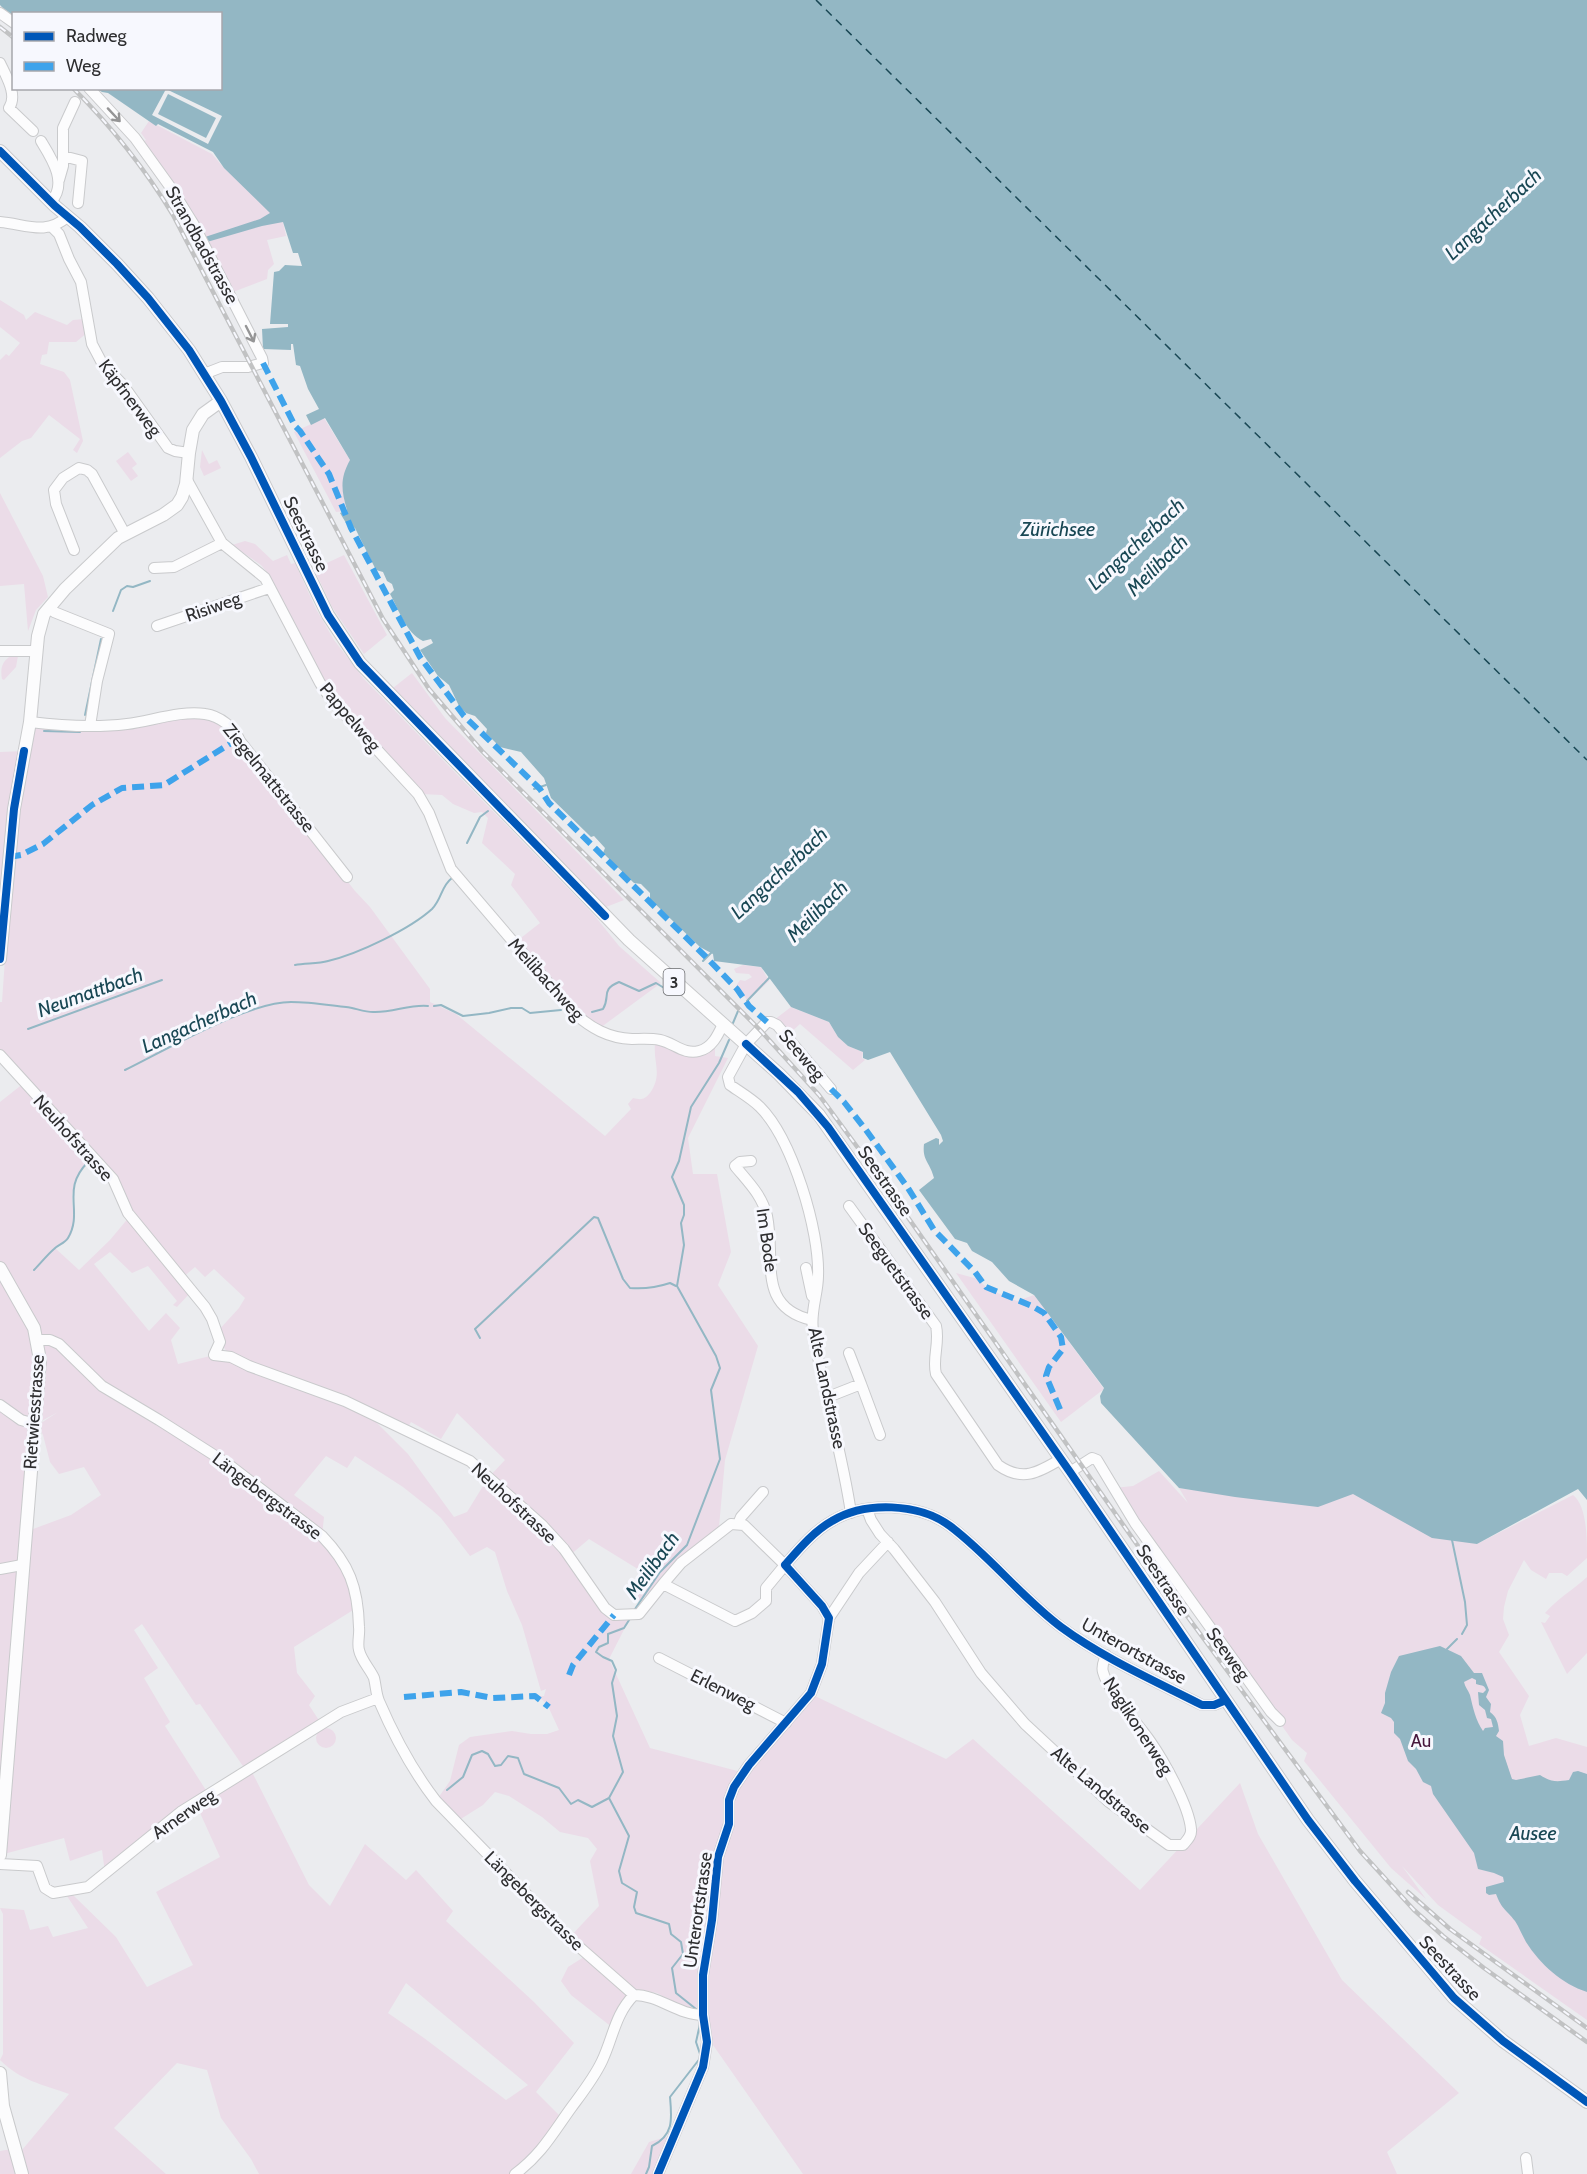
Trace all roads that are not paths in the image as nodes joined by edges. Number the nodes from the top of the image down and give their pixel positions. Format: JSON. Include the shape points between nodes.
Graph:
{"nodes":[{"id":1,"x":0,"y":63,"type":"edge"},
{"id":2,"x":91,"y":90,"type":"edge"},
{"id":3,"x":75,"y":102,"type":"dead end"},
{"id":4,"x":5,"y":108,"type":"edge"},
{"id":5,"x":33,"y":131,"type":"dead end"},
{"id":6,"x":41,"y":141,"type":"dead end"},
{"id":7,"x":0,"y":151,"type":"edge"},
{"id":8,"x":63,"y":156,"type":"junction"},
{"id":9,"x":59,"y":180,"type":"junction"},
{"id":10,"x":51,"y":202,"type":"junction"},
{"id":11,"x":78,"y":203,"type":"dead end"},
{"id":12,"x":67,"y":217,"type":"junction"},
{"id":13,"x":0,"y":222,"type":"edge"},
{"id":14,"x":52,"y":227,"type":"junction"},
{"id":15,"x":204,"y":374,"type":"junction"},
{"id":16,"x":220,"y":401,"type":"junction"},
{"id":17,"x":189,"y":453,"type":"junction"},
{"id":18,"x":187,"y":480,"type":"junction"},
{"id":19,"x":125,"y":534,"type":"junction"},
{"id":20,"x":222,"y":543,"type":"junction"},
{"id":21,"x":74,"y":550,"type":"dead end"},
{"id":22,"x":154,"y":568,"type":"dead end"},
{"id":23,"x":269,"y":588,"type":"junction"},
{"id":24,"x":54,"y":612,"type":"dead end"},
{"id":25,"x":157,"y":626,"type":"dead end"},
{"id":26,"x":0,"y":651,"type":"edge"},
{"id":27,"x":36,"y":651,"type":"junction"},
{"id":28,"x":30,"y":722,"type":"junction"},
{"id":29,"x":90,"y":726,"type":"junction"},
{"id":30,"x":451,"y":869,"type":"joint"},
{"id":31,"x":347,"y":876,"type":"dead end"},
{"id":32,"x":0,"y":959,"type":"edge"},
{"id":33,"x":723,"y":1024,"type":"junction"},
{"id":34,"x":746,"y":1044,"type":"junction"},
{"id":35,"x":0,"y":1055,"type":"edge"},
{"id":36,"x":831,"y":1089,"type":"dead end"},
{"id":37,"x":751,"y":1161,"type":"dead end"},
{"id":38,"x":849,"y":1206,"type":"dead end"},
{"id":39,"x":0,"y":1268,"type":"edge"},
{"id":40,"x":806,"y":1268,"type":"dead end"},
{"id":41,"x":812,"y":1320,"type":"junction"},
{"id":42,"x":37,"y":1340,"type":"junction"},
{"id":43,"x":849,"y":1353,"type":"dead end"},
{"id":44,"x":861,"y":1384,"type":"junction"},
{"id":45,"x":828,"y":1396,"type":"junction"},
{"id":46,"x":0,"y":1405,"type":"edge"},
{"id":47,"x":35,"y":1425,"type":"junction"},
{"id":48,"x":880,"y":1435,"type":"dead end"},
{"id":49,"x":1061,"y":1459,"type":"junction"},
{"id":50,"x":1071,"y":1472,"type":"junction"},
{"id":51,"x":763,"y":1491,"type":"dead end"},
{"id":52,"x":867,"y":1509,"type":"junction"},
{"id":53,"x":851,"y":1513,"type":"junction"},
{"id":54,"x":738,"y":1524,"type":"junction"},
{"id":55,"x":888,"y":1542,"type":"junction"},
{"id":56,"x":22,"y":1565,"type":"junction"},
{"id":57,"x":786,"y":1565,"type":"junction"},
{"id":58,"x":0,"y":1569,"type":"edge"},
{"id":59,"x":663,"y":1584,"type":"junction"},
{"id":60,"x":829,"y":1618,"type":"junction"},
{"id":61,"x":1106,"y":1655,"type":"junction"},
{"id":62,"x":659,"y":1658,"type":"dead end"},
{"id":63,"x":378,"y":1698,"type":"junction"},
{"id":64,"x":1226,"y":1700,"type":"junction"},
{"id":65,"x":1280,"y":1721,"type":"dead end"},
{"id":66,"x":786,"y":1722,"type":"junction"},
{"id":67,"x":1192,"y":1831,"type":"joint"},
{"id":68,"x":0,"y":1855,"type":"edge"},
{"id":69,"x":0,"y":1864,"type":"edge"},
{"id":70,"x":634,"y":1995,"type":"junction"},
{"id":71,"x":703,"y":2015,"type":"junction"},
{"id":72,"x":0,"y":2073,"type":"edge"},
{"id":73,"x":1587,"y":2102,"type":"edge"},
{"id":74,"x":1526,"y":2157,"type":"dead end"},
{"id":75,"x":22,"y":2174,"type":"edge"},
{"id":76,"x":515,"y":2174,"type":"edge"},
{"id":77,"x":658,"y":2174,"type":"edge"},
{"id":78,"x":1528,"y":2174,"type":"edge"}],
"edges":[{"from":1,"to":4,"type":"street","via":[[13,100]]},
{"from":2,"to":15,"type":"street","name":"Strandbadstrasse","one_way":true,"via":[[135,138],[171,188],[262,358],[263,363],[222,367]]},
{"from":3,"to":8,"type":"street","via":[[63,128]]},
{"from":4,"to":5,"type":"street"},
{"from":6,"to":9,"type":"street"},
{"from":7,"to":10,"type":"main road","name":"Seestrasse","number":"3"},
{"from":8,"to":9,"type":"street"},
{"from":8,"to":11,"type":"street","via":[[82,161]]},
{"from":9,"to":10,"type":"street"},
{"from":10,"to":12,"type":"main road","name":"Seestrasse","number":"3"},
{"from":12,"to":14,"type":"street"},
{"from":12,"to":15,"type":"main road","name":"Seestrasse","number":"3","via":[[144,293]]},
{"from":13,"to":14,"type":"street"},
{"from":14,"to":17,"type":"street","name":"Käpfnerweg","via":[[81,282],[92,344],[102,363],[123,385],[168,448]]},
{"from":15,"to":16,"type":"main road","name":"Seestrasse","number":"3"},
{"from":16,"to":17,"type":"main road","via":[[196,424]]},
{"from":16,"to":33,"type":"main road","name":"Seestrasse","number":"3","via":[[328,615],[360,663],[636,947]]},
{"from":17,"to":18,"type":"main road"},
{"from":18,"to":19,"type":"main road","via":[[183,497],[174,508]]},
{"from":18,"to":20,"type":"street","name":"Pappelweg"},
{"from":19,"to":21,"type":"street","via":[[92,474],[79,468],[63,478],[54,490]]},
{"from":19,"to":27,"type":"main road","via":[[51,604],[41,624]]},
{"from":20,"to":22,"type":"street","via":[[174,567]]},
{"from":20,"to":23,"type":"street","name":"Pappelweg","via":[[258,571]]},
{"from":23,"to":25,"type":"street","name":"Risiweg"},
{"from":23,"to":30,"type":"street","name":"Pappelweg","via":[[333,702],[418,794]]},
{"from":24,"to":29,"type":"street","via":[[109,634]]},
{"from":26,"to":27,"type":"street"},
{"from":27,"to":28,"type":"main road"},
{"from":28,"to":29,"type":"street","name":"Ziegelmattstrasse"},
{"from":28,"to":32,"type":"main road","via":[[14,808]]},
{"from":29,"to":31,"type":"street","name":"Ziegelmattstrasse","via":[[124,725],[188,714],[222,720]]},
{"from":30,"to":33,"type":"street","name":"Meilibachweg","via":[[573,1013],[594,1029],[616,1037],[661,1040],[689,1052],[705,1049]]},
{"from":33,"to":34,"type":"main road","name":"Seestrasse","number":"3"},
{"from":34,"to":36,"type":"street","name":"Seeweg","via":[[767,1023],[774,1023]]},
{"from":34,"to":41,"type":"street","name":"Alte Landstrasse","via":[[728,1077],[730,1085],[760,1107],[780,1136],[799,1177],[817,1253]]},
{"from":34,"to":49,"type":"main road","name":"Seestrasse","number":"3","via":[[828,1126]]},
{"from":35,"to":59,"type":"street","name":"Neuhofstrasse","via":[[113,1179],[130,1216],[205,1307],[220,1342],[214,1355],[231,1356],[345,1401],[470,1461],[542,1525],[564,1549],[604,1608],[614,1615],[639,1614]]},
{"from":37,"to":41,"type":"street","name":"Im Bode","via":[[735,1166],[758,1193],[767,1216],[777,1301],[796,1317]]},
{"from":38,"to":49,"type":"street","name":"Seeguetstrasse","via":[[936,1326],[936,1374],[998,1465],[1018,1475],[1044,1469]]},
{"from":39,"to":42,"type":"main road","name":"Rietwiesstrasse","via":[[25,1309]]},
{"from":40,"to":41,"type":"street","via":[[812,1291]]},
{"from":41,"to":45,"type":"street","name":"Alte Landstrasse"},
{"from":42,"to":47,"type":"main road","name":"Rietwiesstrasse","via":[[40,1372]]},
{"from":42,"to":63,"type":"street","name":"Längebergstrasse","via":[[58,1344],[102,1386],[228,1464],[322,1536],[351,1577],[358,1607],[359,1650],[374,1678]]},
{"from":43,"to":44,"type":"street"},
{"from":44,"to":45,"type":"street"},
{"from":44,"to":48,"type":"street"},
{"from":45,"to":53,"type":"street","name":"Alte Landstrasse"},
{"from":46,"to":47,"type":"street"},
{"from":47,"to":56,"type":"main road","name":"Rietwiesstrasse"},
{"from":49,"to":50,"type":"main road","name":"Seestrasse","number":"3"},
{"from":50,"to":64,"type":"main road","name":"Seestrasse","number":"3"},
{"from":50,"to":65,"type":"street","name":"Seeweg","via":[[1088,1459],[1097,1460],[1142,1533]]},
{"from":51,"to":54,"type":"street"},
{"from":52,"to":53,"type":"street","name":"Unterortstrasse"},
{"from":52,"to":55,"type":"street","name":"Alte Landstrasse","via":[[870,1520]]},
{"from":52,"to":61,"type":"street","name":"Unterortstrasse","via":[[917,1511],[948,1524],[1043,1613]]},
{"from":53,"to":57,"type":"street","name":"Unterortstrasse","via":[[831,1521]]},
{"from":54,"to":57,"type":"street","via":[[744,1525]]},
{"from":54,"to":59,"type":"street","name":"Neuhofstrasse","via":[[731,1524],[681,1563]]},
{"from":55,"to":60,"type":"street","via":[[859,1573]]},
{"from":55,"to":67,"type":"street","name":"Alte Landstrasse","via":[[935,1602],[981,1673],[1025,1724],[1109,1802],[1168,1845],[1183,1845]]},
{"from":56,"to":58,"type":"street"},
{"from":56,"to":68,"type":"main road","name":"Rietwiesstrasse"},
{"from":57,"to":59,"type":"street","name":"Unterortstrasse","via":[[766,1588],[766,1601],[735,1621]]},
{"from":57,"to":60,"type":"street"},
{"from":60,"to":66,"type":"street","name":"Unterortstrasse","via":[[822,1664],[811,1693]]},
{"from":61,"to":64,"type":"street","name":"Unterortstrasse","via":[[1202,1705]]},
{"from":61,"to":67,"type":"street","name":"Naglikonerweg","via":[[1102,1665],[1104,1676],[1156,1751],[1181,1798]]},
{"from":62,"to":66,"type":"street","name":"Erlenweg"},
{"from":63,"to":69,"type":"street","name":"Arnerweg","via":[[341,1713],[182,1811],[88,1887],[53,1893],[45,1888],[37,1866]]},
{"from":63,"to":70,"type":"street","name":"Längebergstrasse","via":[[408,1760],[436,1801],[568,1938]]},
{"from":64,"to":73,"type":"main road","name":"Seestrasse","number":"3","via":[[1308,1820],[1454,1998],[1484,2026]]},
{"from":66,"to":71,"type":"street","name":"Unterortstrasse","via":[[748,1765],[729,1800],[729,1824],[718,1857],[703,1975]]},
{"from":70,"to":71,"type":"street","via":[[646,1995],[686,2013]]},
{"from":70,"to":76,"type":"street","via":[[618,2015],[605,2055],[591,2080],[543,2149]]},
{"from":71,"to":77,"type":"street","name":"Unterortstrasse","via":[[707,2042],[703,2067]]},
{"from":72,"to":75,"type":"main road","via":[[3,2106]]},
{"from":74,"to":78,"type":"street"}]}
